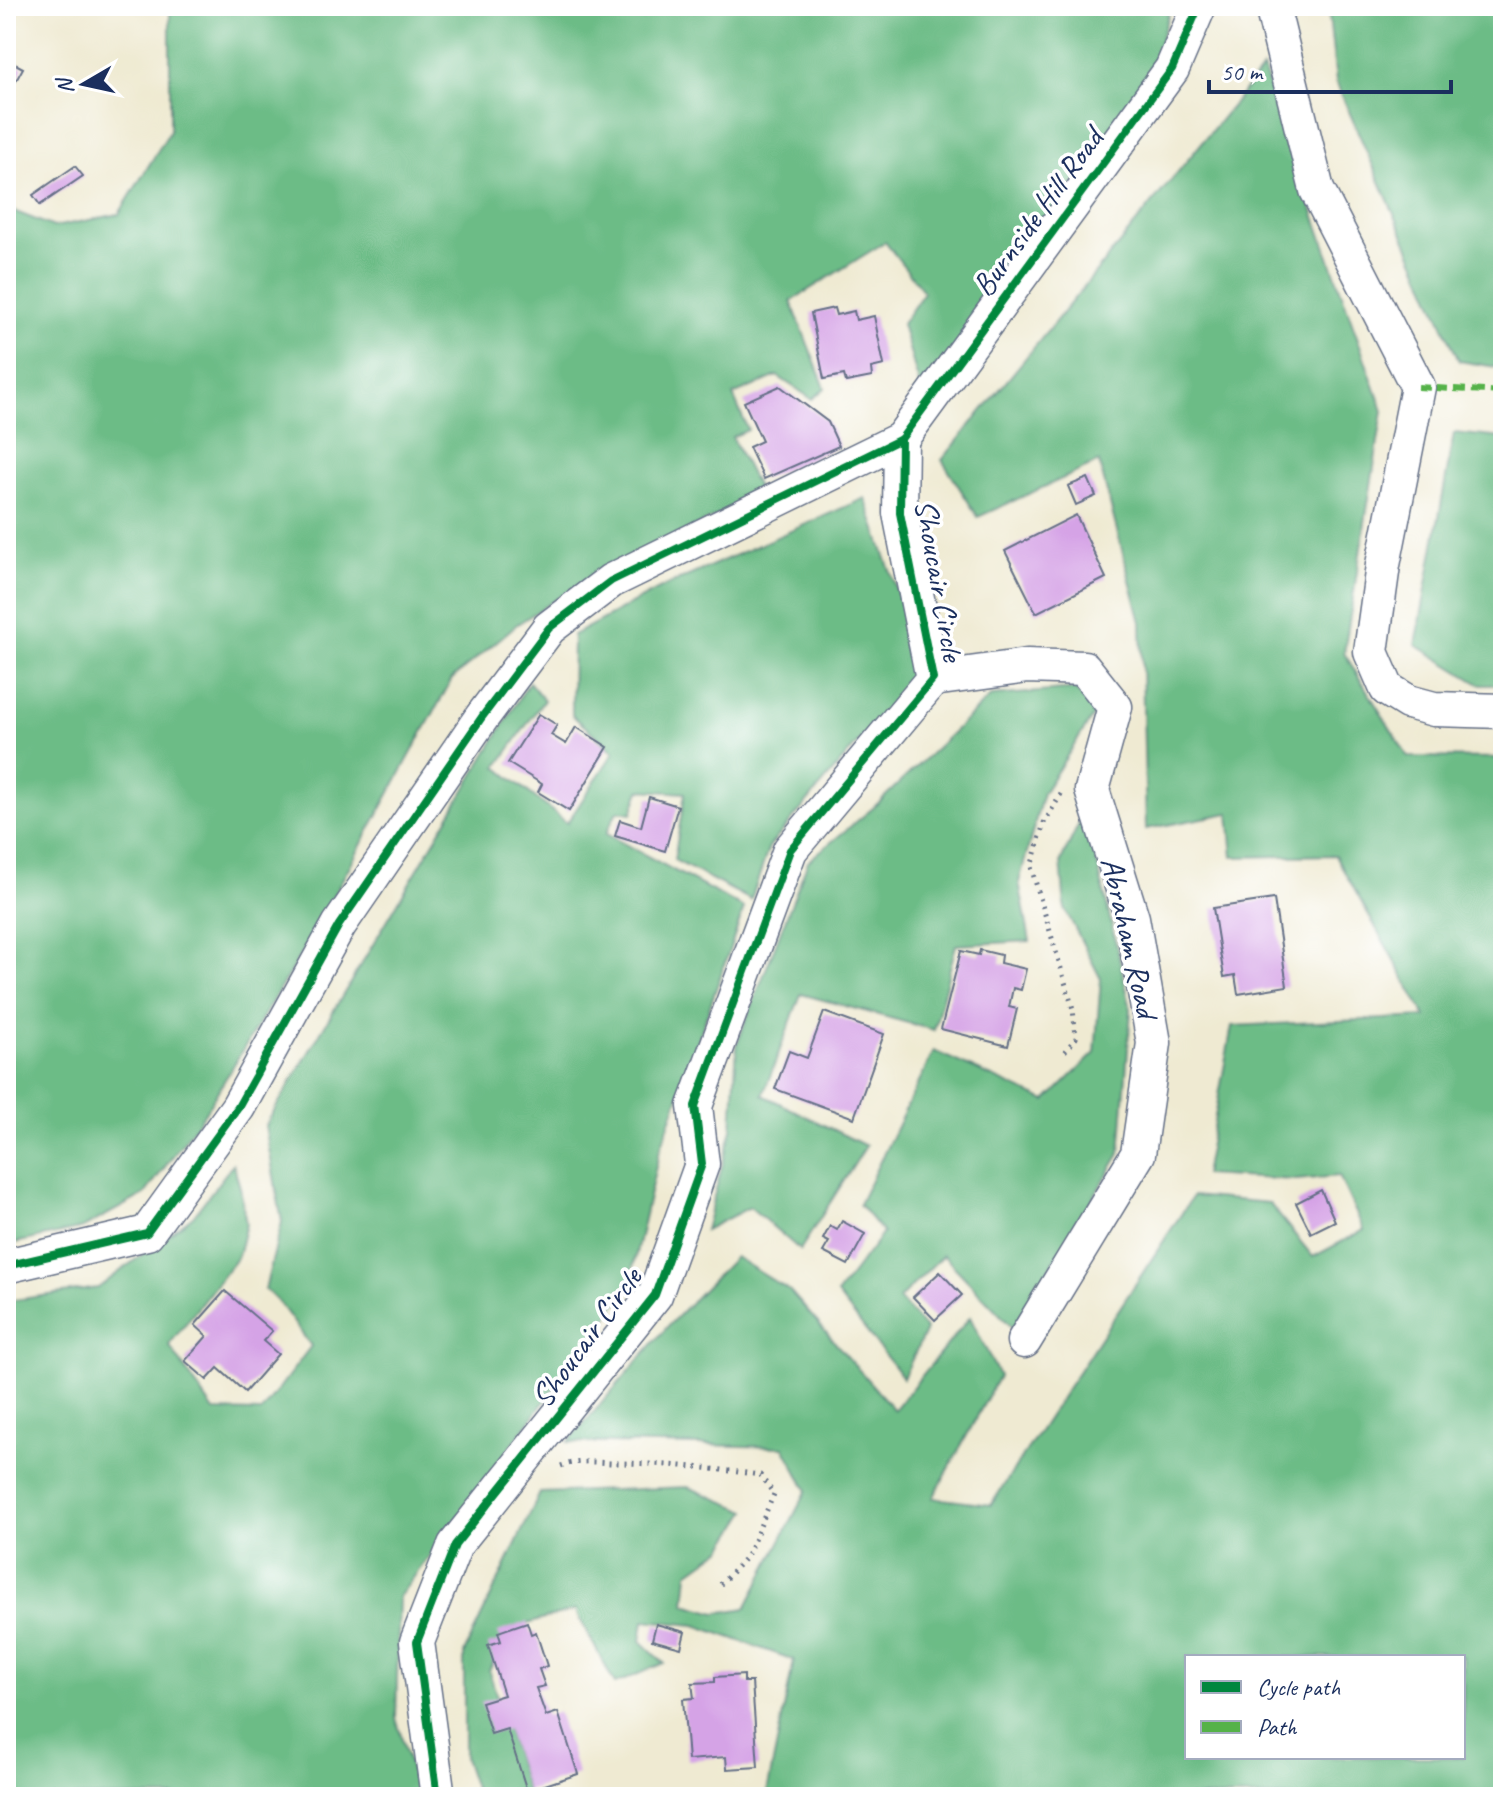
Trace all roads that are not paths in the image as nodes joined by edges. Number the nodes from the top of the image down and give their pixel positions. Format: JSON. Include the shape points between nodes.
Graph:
{"nodes":[{"id":1,"x":1199,"y":6,"type":"edge"},
{"id":2,"x":1272,"y":6,"type":"edge"},
{"id":3,"x":901,"y":439,"type":"junction"},
{"id":4,"x":933,"y":679,"type":"junction"},
{"id":5,"x":1503,"y":711,"type":"edge"},
{"id":6,"x":6,"y":1266,"type":"edge"},
{"id":7,"x":1024,"y":1341,"type":"dead end"},
{"id":8,"x":438,"y":1797,"type":"edge"}],
"edges":[{"from":1,"to":3,"type":"street","name":"Burnside Hill Road","via":[[1172,69]]},
{"from":2,"to":5,"type":"street","via":[[1317,190],[1418,387],[1371,652],[1387,689],[1408,702],[1434,709]]},
{"from":3,"to":4,"type":"street","name":"Shoucair Circle","via":[[900,513]]},
{"from":3,"to":6,"type":"street","via":[[611,581],[549,628],[339,925],[238,1107],[147,1233]]},
{"from":4,"to":7,"type":"street","name":"Abraham Road","via":[[1027,666],[1084,668],[1115,707],[1092,790],[1132,918],[1154,1043],[1150,1071],[1138,1154]]},
{"from":4,"to":8,"type":"street","name":"Shoucair Circle","via":[[790,850],[695,1106],[702,1164],[655,1295],[455,1545],[417,1642]]}]}
